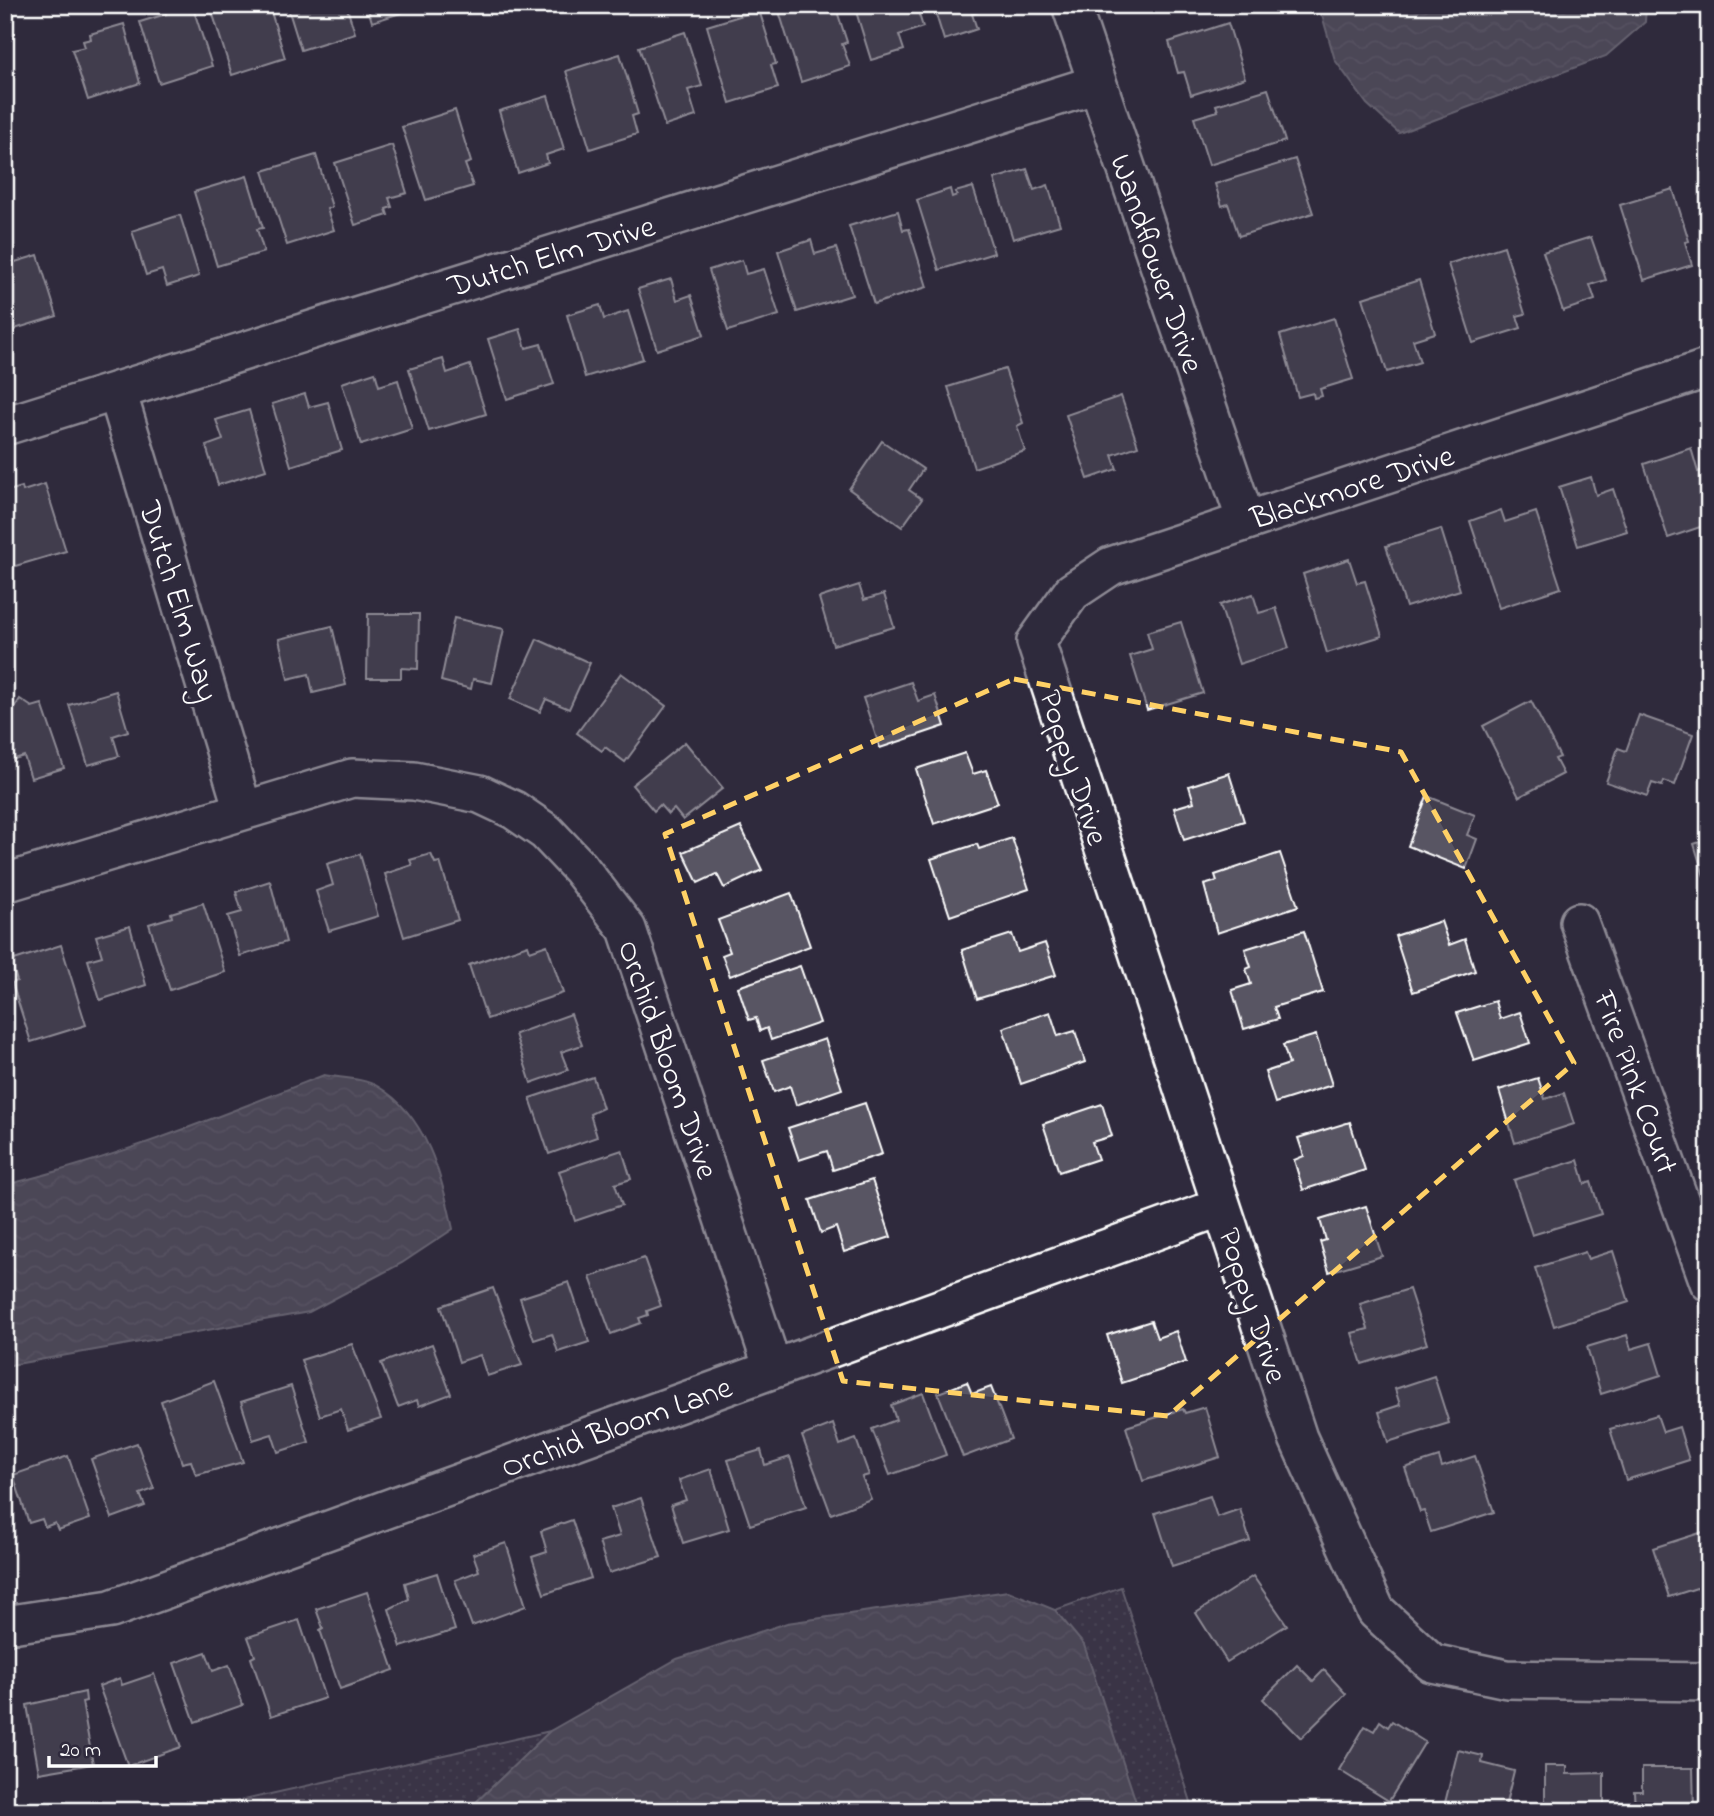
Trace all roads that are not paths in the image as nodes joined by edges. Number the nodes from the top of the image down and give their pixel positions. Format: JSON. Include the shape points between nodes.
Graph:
{"nodes":[{"id":1,"x":1071,"y":5,"type":"edge"},
{"id":2,"x":1097,"y":84,"type":"junction"},
{"id":3,"x":1709,"y":368,"type":"edge"},
{"id":4,"x":117,"y":391,"type":"junction"},
{"id":5,"x":5,"y":426,"type":"edge"},
{"id":6,"x":1245,"y":522,"type":"junction"},
{"id":7,"x":1038,"y":656,"type":"joint"},
{"id":8,"x":243,"y":810,"type":"junction"},
{"id":9,"x":5,"y":883,"type":"edge"},
{"id":10,"x":1579,"y":922,"type":"dead end"},
{"id":11,"x":1221,"y":1207,"type":"junction"},
{"id":12,"x":1709,"y":1282,"type":"edge"},
{"id":13,"x":773,"y":1369,"type":"junction"},
{"id":14,"x":5,"y":1625,"type":"edge"},
{"id":15,"x":1709,"y":1682,"type":"edge"}],
"edges":[{"from":1,"to":2,"type":"street","name":"Wandflower Drive"},
{"from":2,"to":4,"type":"street","name":"Dutch Elm Drive"},
{"from":2,"to":6,"type":"street","name":"Wandflower Drive"},
{"from":3,"to":6,"type":"street","name":"Blackmore Drive"},
{"from":4,"to":5,"type":"street","name":"Dutch Elm Drive"},
{"from":4,"to":8,"type":"street","name":"Dutch Elm Way"},
{"from":6,"to":7,"type":"street","name":"Blackmore Drive","via":[[1111,566],[1072,592],[1051,616],[1035,642]]},
{"from":7,"to":11,"type":"street","name":"Poppy Drive"},
{"from":8,"to":9,"type":"street","name":"Orchid Bloom Drive"},
{"from":8,"to":13,"type":"street","name":"Orchid Bloom Drive","via":[[352,778],[414,781],[480,794],[546,832],[626,929]]},
{"from":10,"to":12,"type":"street","name":"Fire Pink Court"},
{"from":11,"to":13,"type":"street","name":"Orchid Bloom Lane"},
{"from":11,"to":15,"type":"street","name":"Poppy Drive","via":[[1298,1438],[1376,1611],[1432,1663],[1507,1679]]},
{"from":13,"to":14,"type":"street","name":"Orchid Bloom Lane","via":[[111,1609]]}]}
